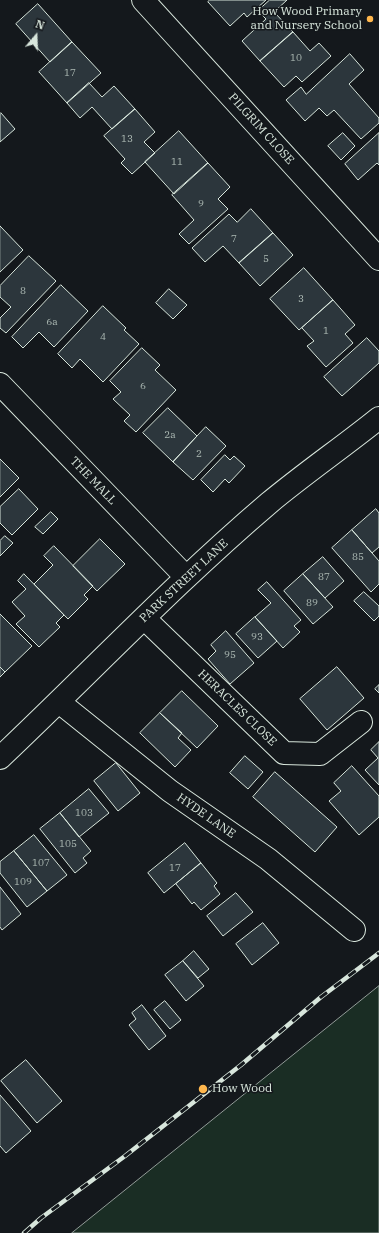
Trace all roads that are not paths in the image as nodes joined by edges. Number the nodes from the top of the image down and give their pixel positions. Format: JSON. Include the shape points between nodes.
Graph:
{"nodes":[{"id":1,"x":143,"y":0,"type":"edge"},
{"id":2,"x":379,"y":259,"type":"edge"},
{"id":3,"x":0,"y":384,"type":"edge"},
{"id":4,"x":379,"y":418,"type":"edge"},
{"id":5,"x":186,"y":577,"type":"junction"},
{"id":6,"x":144,"y":618,"type":"junction"},
{"id":7,"x":59,"y":702,"type":"junction"},
{"id":8,"x":361,"y":722,"type":"dead end"},
{"id":9,"x":0,"y":758,"type":"edge"},
{"id":10,"x":354,"y":930,"type":"dead end"}],
"edges":[{"from":1,"to":2,"type":"street","name":"PILGRIM CLOSE"},
{"from":3,"to":5,"type":"street","name":"THE MALL"},
{"from":4,"to":5,"type":"street","name":"PARK STREET LANE","via":[[270,502]]},
{"from":5,"to":6,"type":"street","name":"PARK STREET LANE"},
{"from":6,"to":7,"type":"street","name":"PARK STREET LANE"},
{"from":6,"to":8,"type":"street","name":"HERACLES CLOSE","via":[[284,753],[320,754]]},
{"from":7,"to":9,"type":"street","name":"PARK STREET LANE"},
{"from":7,"to":10,"type":"street","name":"HYDE LANE","via":[[170,791],[268,859]]}]}
